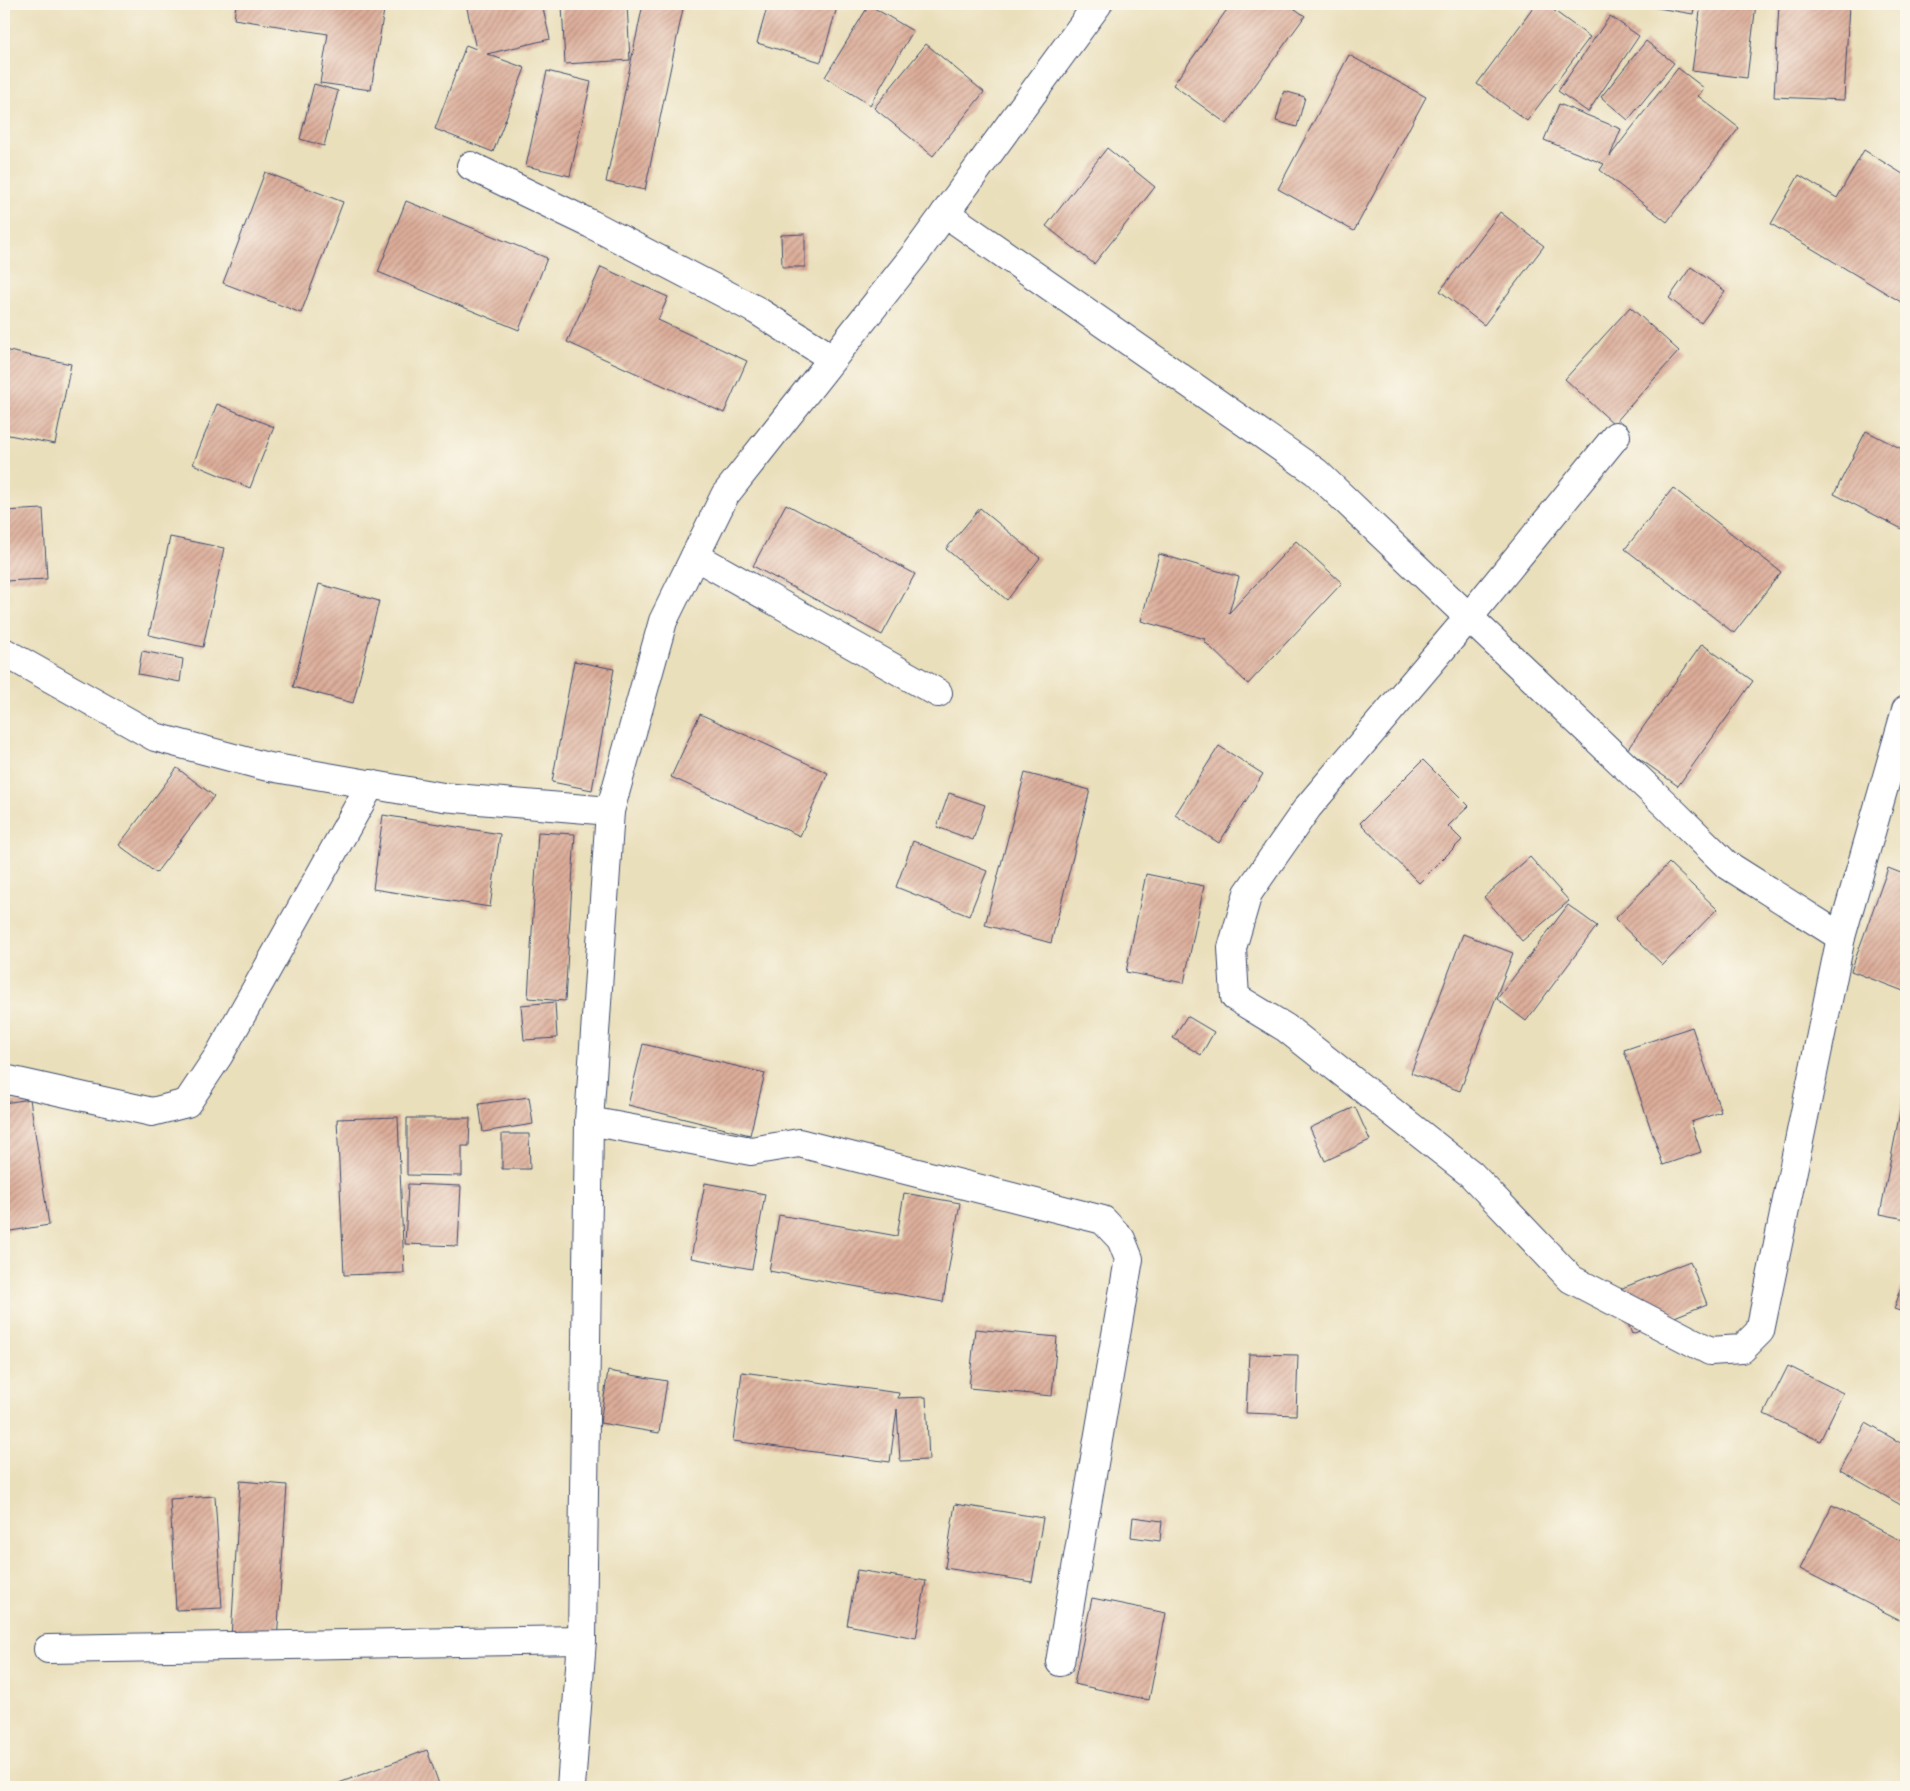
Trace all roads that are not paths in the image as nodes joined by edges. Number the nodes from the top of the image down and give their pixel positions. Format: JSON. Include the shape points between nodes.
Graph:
{"nodes":[{"id":1,"x":1098,"y":4,"type":"edge"},
{"id":2,"x":471,"y":166,"type":"dead end"},
{"id":3,"x":945,"y":213,"type":"junction"},
{"id":4,"x":832,"y":358,"type":"junction"},
{"id":5,"x":1616,"y":436,"type":"dead end"},
{"id":6,"x":695,"y":556,"type":"junction"},
{"id":7,"x":1469,"y":618,"type":"junction"},
{"id":8,"x":4,"y":652,"type":"edge"},
{"id":9,"x":938,"y":694,"type":"dead end"},
{"id":10,"x":1906,"y":710,"type":"edge"},
{"id":11,"x":371,"y":784,"type":"junction"},
{"id":12,"x":610,"y":812,"type":"junction"},
{"id":13,"x":1841,"y":937,"type":"junction"},
{"id":14,"x":4,"y":1079,"type":"edge"},
{"id":15,"x":589,"y":1121,"type":"junction"},
{"id":16,"x":582,"y":1640,"type":"junction"},
{"id":17,"x":48,"y":1649,"type":"dead end"},
{"id":18,"x":1060,"y":1662,"type":"dead end"},
{"id":19,"x":571,"y":1787,"type":"edge"}],
"edges":[{"from":1,"to":3,"type":"street"},
{"from":2,"to":4,"type":"street","via":[[591,224],[747,306]]},
{"from":3,"to":4,"type":"street"},
{"from":3,"to":7,"type":"street","via":[[1316,472]]},
{"from":4,"to":6,"type":"street","via":[[725,495]]},
{"from":5,"to":7,"type":"street"},
{"from":6,"to":9,"type":"street"},
{"from":6,"to":12,"type":"street","via":[[663,621]]},
{"from":7,"to":13,"type":"street","via":[[1726,864]]},
{"from":7,"to":13,"type":"street","via":[[1308,807],[1248,893],[1232,948],[1235,997],[1286,1028],[1471,1174],[1571,1279],[1710,1351],[1742,1349],[1760,1331]]},
{"from":8,"to":11,"type":"street","via":[[155,738],[264,766]]},
{"from":10,"to":13,"type":"street"},
{"from":11,"to":12,"type":"street","via":[[443,797]]},
{"from":11,"to":14,"type":"street","via":[[219,1055],[187,1103],[152,1112]]},
{"from":12,"to":15,"type":"street"},
{"from":15,"to":16,"type":"street"},
{"from":15,"to":18,"type":"street","via":[[751,1152],[799,1143],[1103,1220],[1121,1239],[1129,1259]]},
{"from":16,"to":17,"type":"street"},
{"from":16,"to":19,"type":"street"}]}
